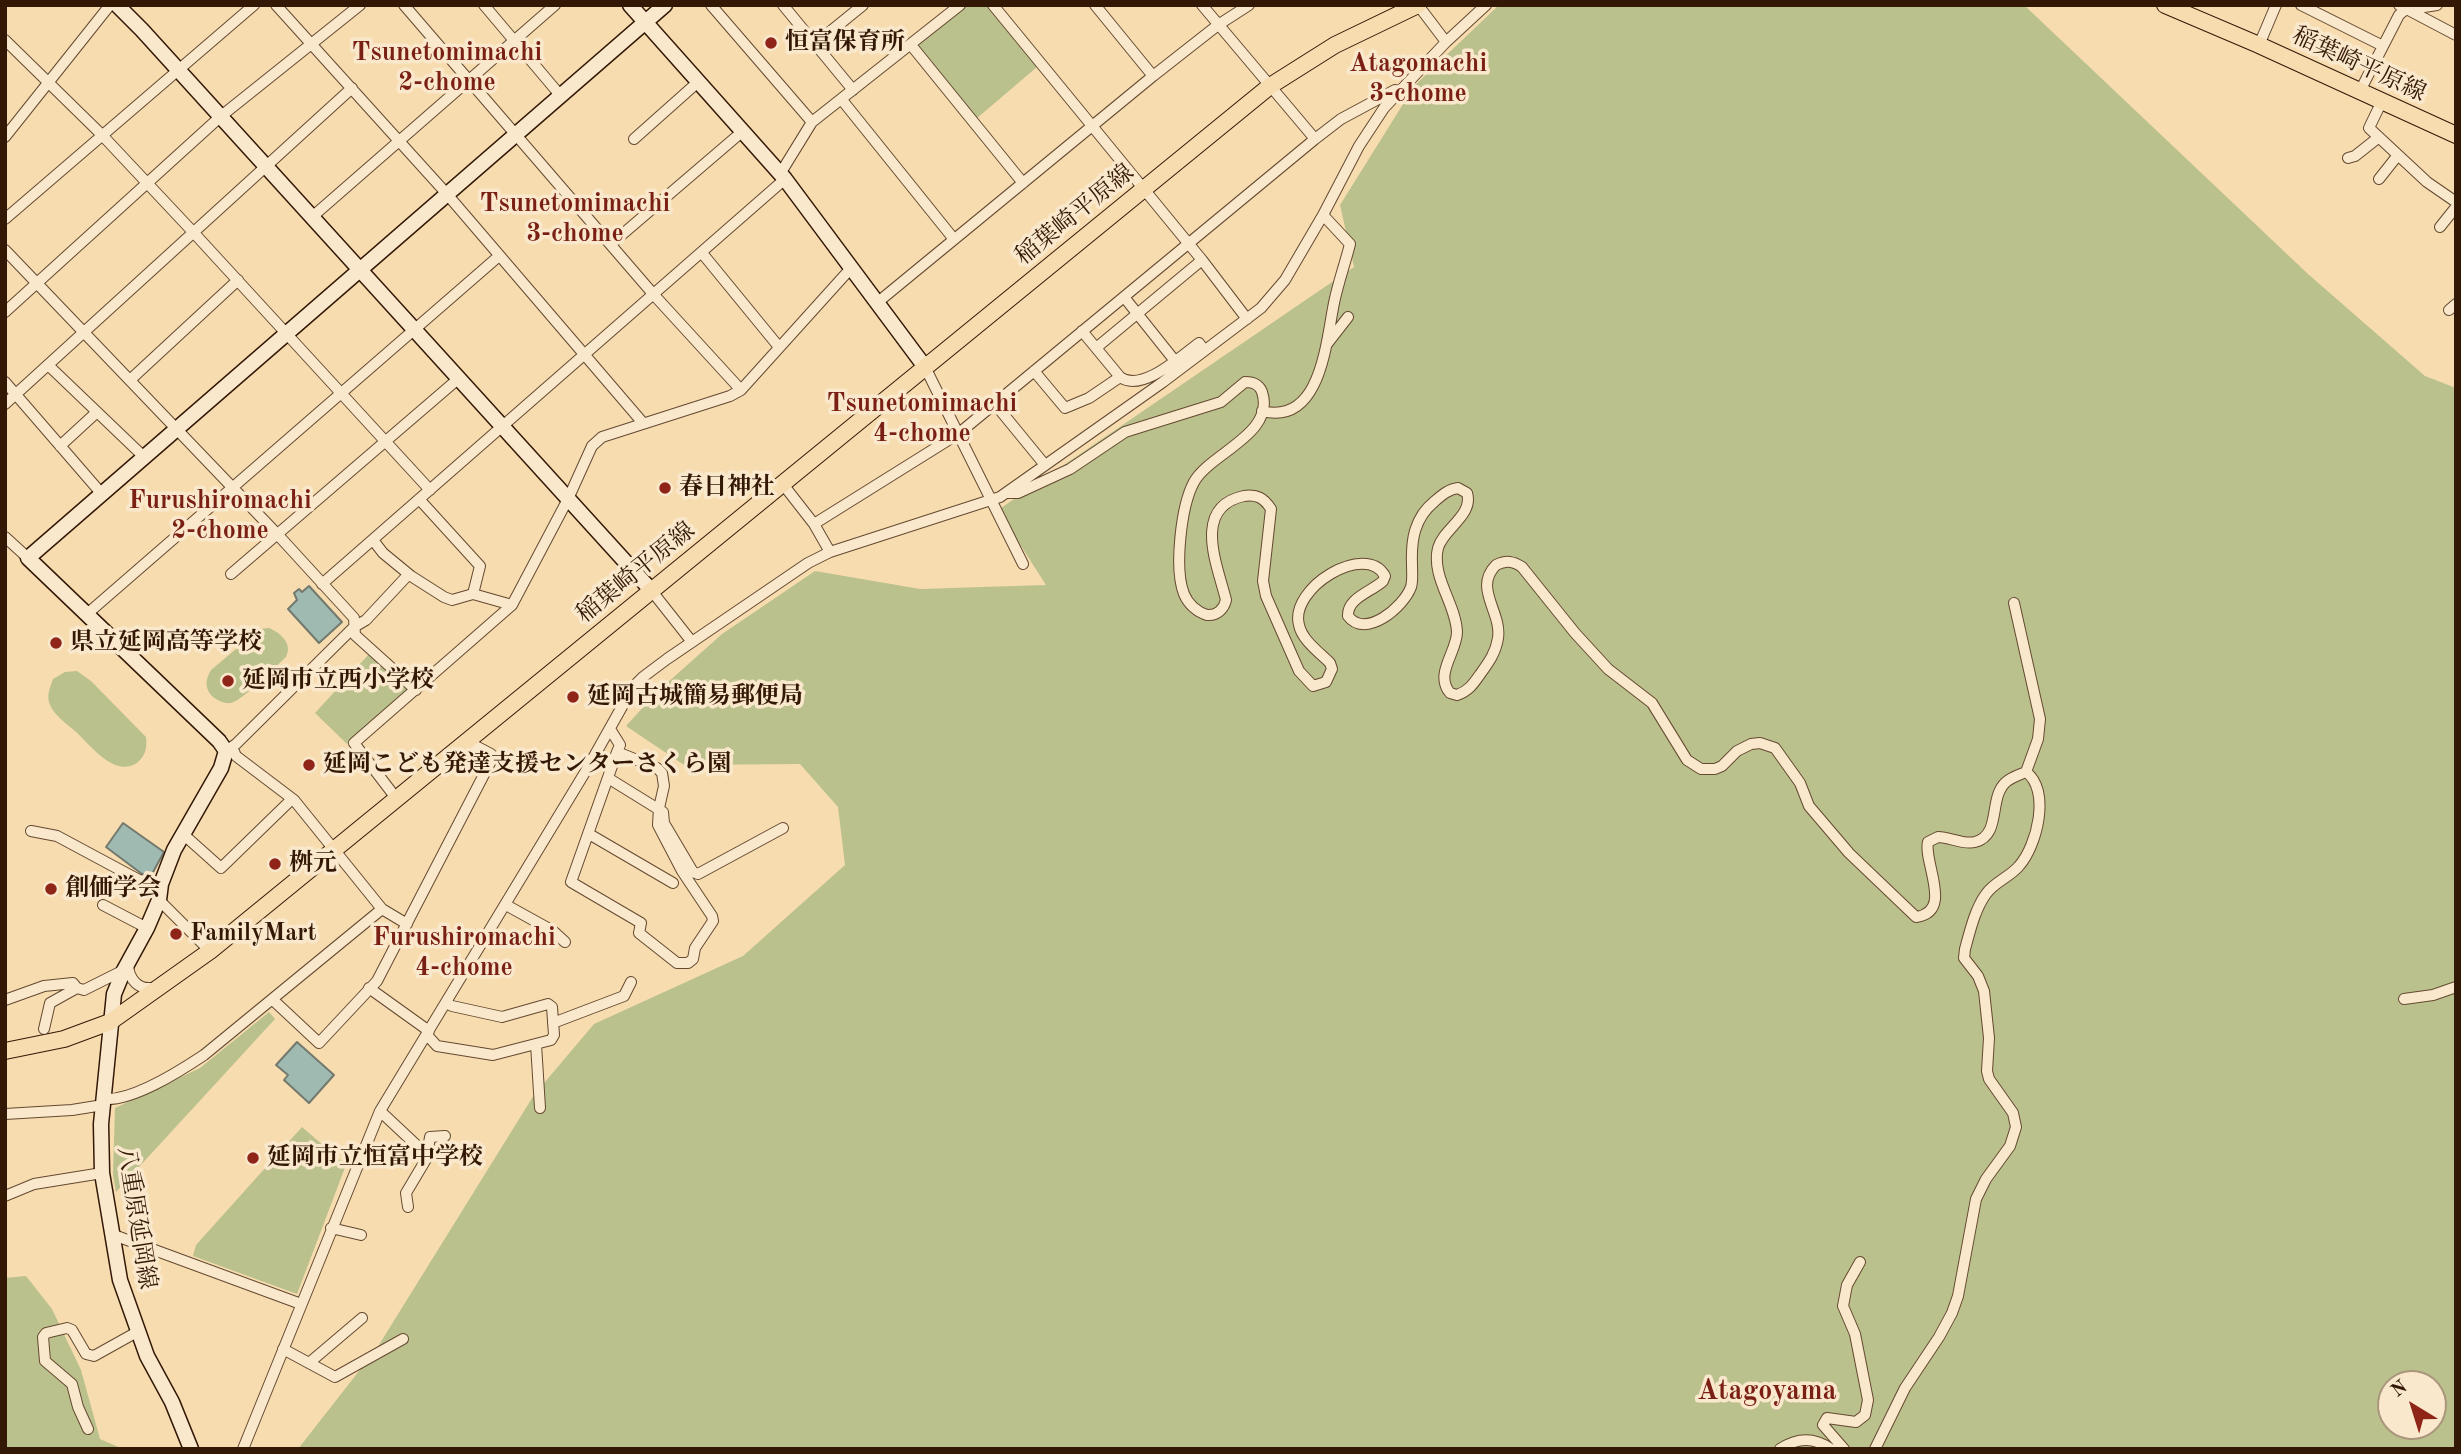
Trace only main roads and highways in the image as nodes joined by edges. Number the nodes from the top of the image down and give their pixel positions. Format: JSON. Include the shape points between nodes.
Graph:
{"nodes":[{"id":1,"x":1418,"y":5,"type":"edge"},
{"id":2,"x":2165,"y":5,"type":"edge"},
{"id":3,"x":2456,"y":135,"type":"edge"},
{"id":4,"x":5,"y":1051,"type":"edge"}],
"edges":[{"from":1,"to":4,"type":"main road","name":"稲葉崎平原線","via":[[1335,45],[1270,86],[210,951],[110,1023],[64,1039]]},
{"from":2,"to":3,"type":"main road","name":"稲葉崎平原線"}]}
